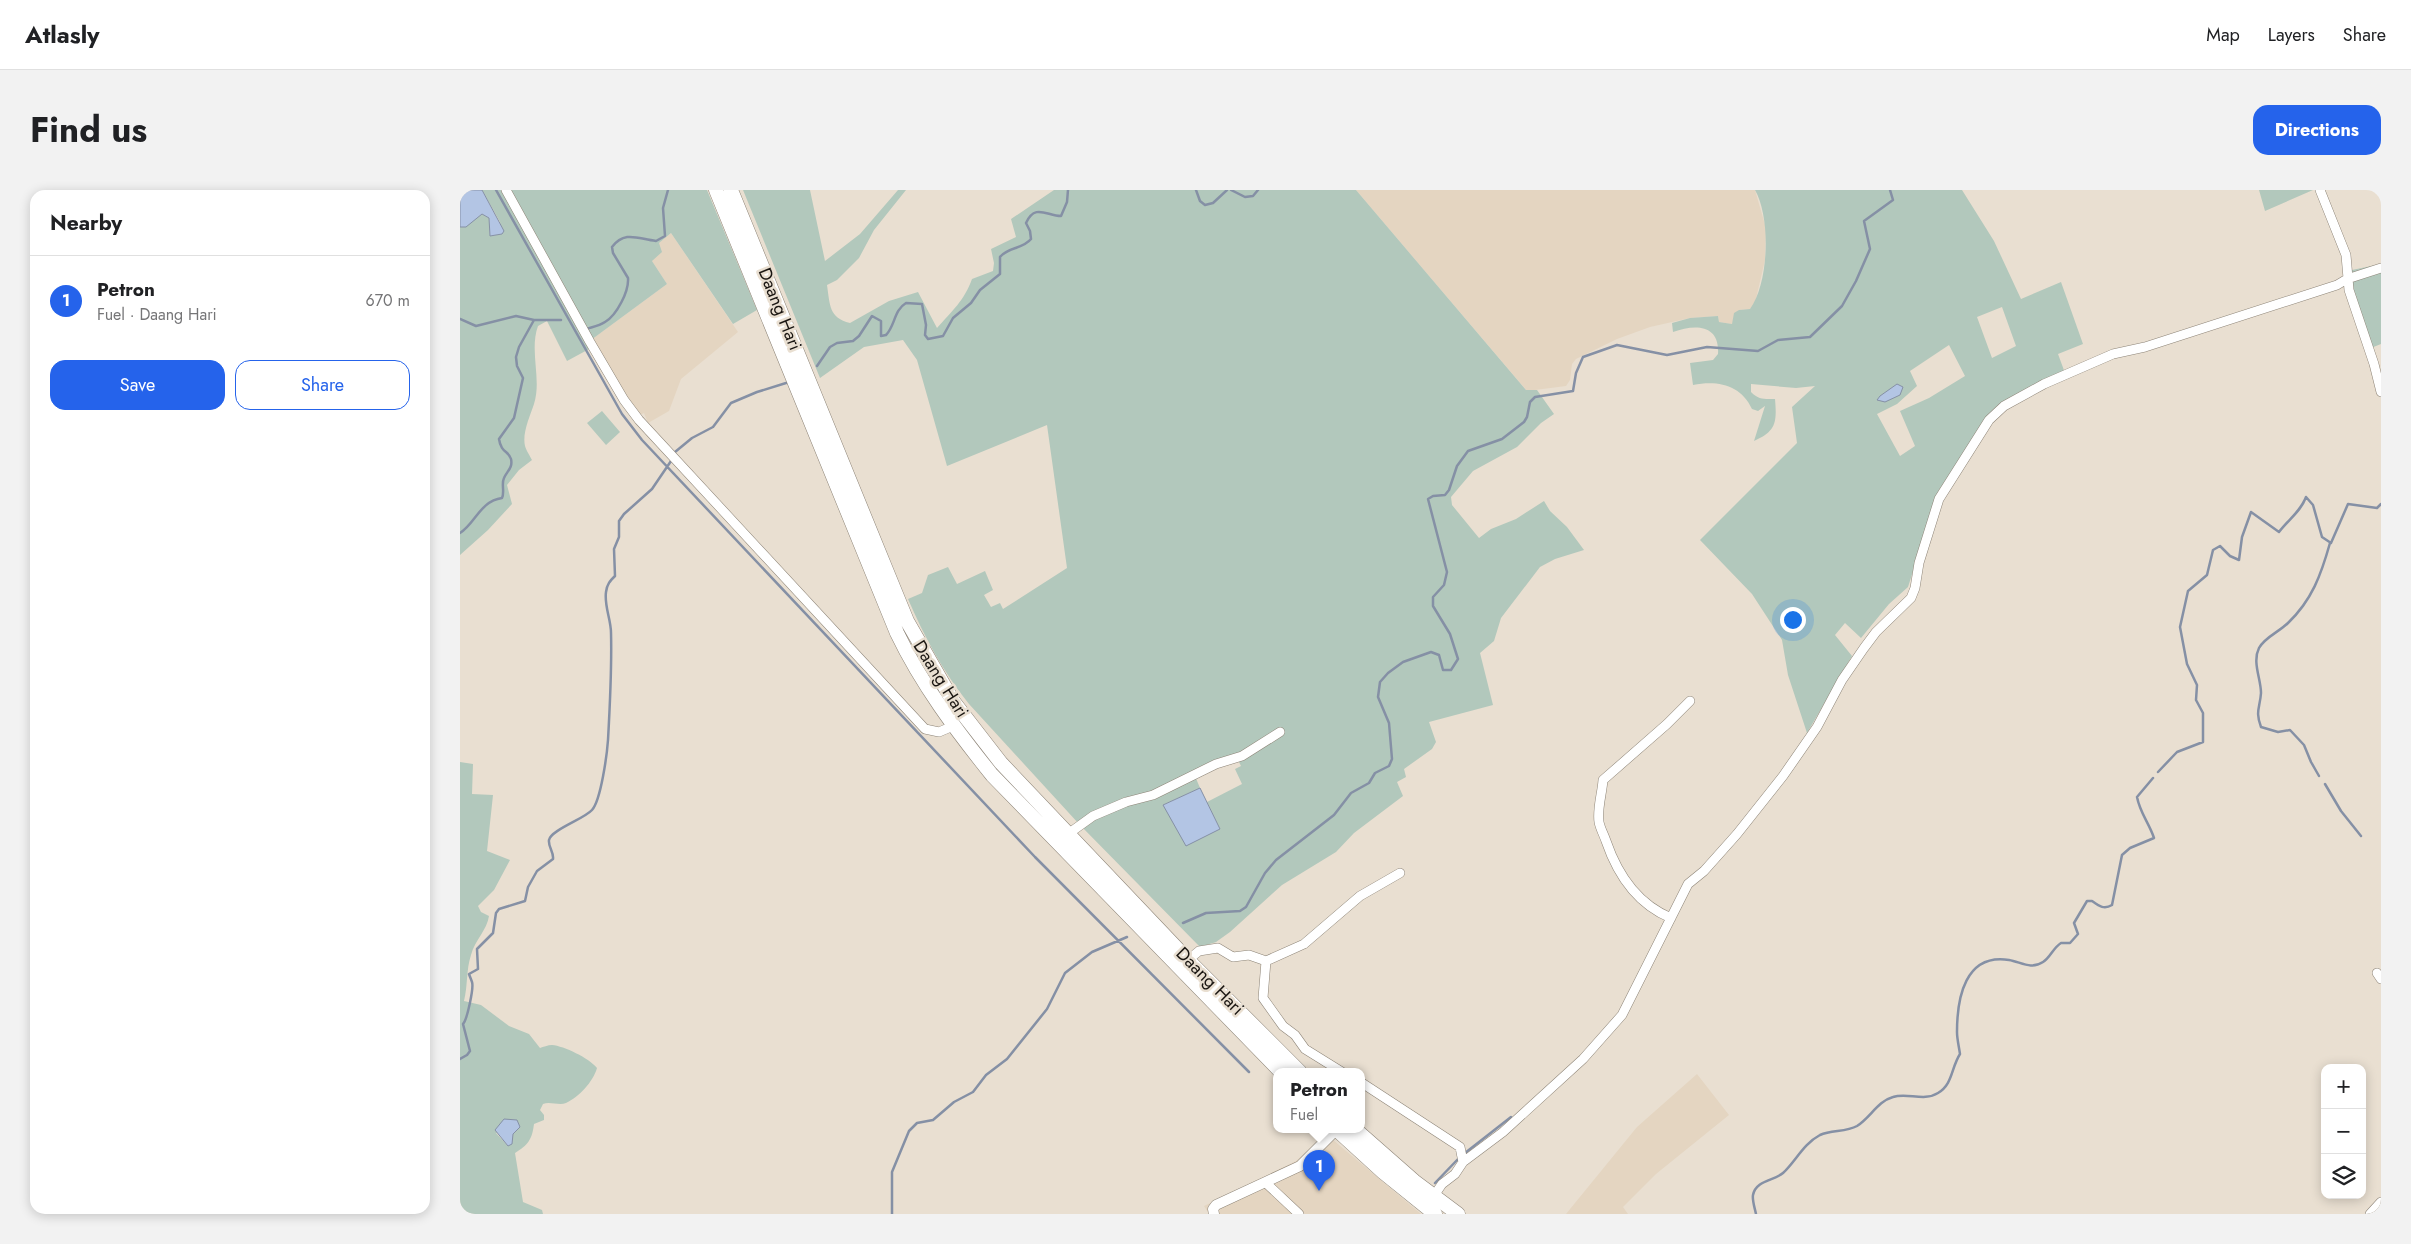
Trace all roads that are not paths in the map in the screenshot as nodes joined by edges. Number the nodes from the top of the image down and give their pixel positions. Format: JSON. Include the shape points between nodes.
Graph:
{"nodes":[{"id":1,"x":506,"y":190,"type":"edge"},
{"id":2,"x":716,"y":190,"type":"edge"},
{"id":3,"x":730,"y":190,"type":"edge"},
{"id":4,"x":2320,"y":190,"type":"edge"},
{"id":5,"x":2381,"y":268,"type":"edge"},
{"id":6,"x":2347,"y":279,"type":"junction"},
{"id":7,"x":2381,"y":392,"type":"edge"},
{"id":8,"x":1690,"y":701,"type":"dead end"},
{"id":9,"x":953,"y":726,"type":"junction"},
{"id":10,"x":1280,"y":732,"type":"dead end"},
{"id":11,"x":1068,"y":834,"type":"junction"},
{"id":12,"x":1400,"y":873,"type":"dead end"},
{"id":13,"x":1670,"y":918,"type":"junction"},
{"id":14,"x":1188,"y":960,"type":"junction"},
{"id":15,"x":1266,"y":961,"type":"junction"},
{"id":16,"x":1277,"y":1068,"type":"edge"},
{"id":17,"x":1296,"y":1068,"type":"edge"},
{"id":18,"x":1335,"y":1068,"type":"edge"},
{"id":19,"x":1365,"y":1085,"type":"edge"},
{"id":20,"x":1333,"y":1133,"type":"edge"},
{"id":21,"x":1339,"y":1133,"type":"edge"},
{"id":22,"x":1359,"y":1133,"type":"edge"},
{"id":23,"x":1463,"y":1162,"type":"junction"},
{"id":24,"x":1266,"y":1182,"type":"junction"},
{"id":25,"x":2381,"y":1202,"type":"edge"},
{"id":26,"x":1431,"y":1206,"type":"edge"},
{"id":27,"x":1214,"y":1214,"type":"edge"},
{"id":28,"x":1299,"y":1214,"type":"edge"},
{"id":29,"x":1458,"y":1214,"type":"edge"},
{"id":30,"x":2370,"y":1214,"type":"edge"}],
"edges":[{"from":1,"to":9,"type":"street","via":[[590,342],[624,400],[640,420],[925,729],[939,732]]},
{"from":2,"to":9,"type":"main road","name":"Daang Hari","via":[[898,633]]},
{"from":3,"to":11,"type":"main road","name":"Daang Hari","via":[[918,644],[964,718],[1000,763]]},
{"from":4,"to":6,"type":"street","via":[[2344,247]]},
{"from":5,"to":6,"type":"street"},
{"from":6,"to":7,"type":"street"},
{"from":6,"to":13,"type":"street","via":[[2338,285],[2145,347],[2113,354],[2044,384],[1996,411],[1940,499],[1911,598],[1876,632],[1842,680],[1817,727],[1783,776],[1737,834],[1688,884]]},
{"from":8,"to":13,"type":"street","via":[[1602,780],[1599,823],[1612,860],[1624,880],[1649,905]]},
{"from":9,"to":16,"type":"main road","name":"Daang Hari","via":[[992,775]]},
{"from":10,"to":11,"type":"street","via":[[1242,756],[1216,764],[1153,795],[1093,816]]},
{"from":11,"to":14,"type":"main road","name":"Daang Hari"},
{"from":12,"to":15,"type":"street","via":[[1360,896],[1304,944]]},
{"from":13,"to":23,"type":"street","via":[[1622,1015],[1583,1060],[1503,1132]]},
{"from":14,"to":15,"type":"street","via":[[1199,951],[1218,948],[1233,957],[1249,955]]},
{"from":14,"to":17,"type":"main road","name":"Daang Hari"},
{"from":15,"to":18,"type":"street","via":[[1263,998],[1304,1050]]},
{"from":19,"to":23,"type":"street","via":[[1460,1146]]},
{"from":20,"to":24,"type":"street","via":[[1300,1166]]},
{"from":21,"to":26,"type":"main road"},
{"from":22,"to":26,"type":"main road"},
{"from":23,"to":26,"type":"street"},
{"from":24,"to":27,"type":"street","via":[[1216,1206]]},
{"from":24,"to":28,"type":"street"},
{"from":25,"to":30,"type":"street"},
{"from":26,"to":29,"type":"main road"}]}
